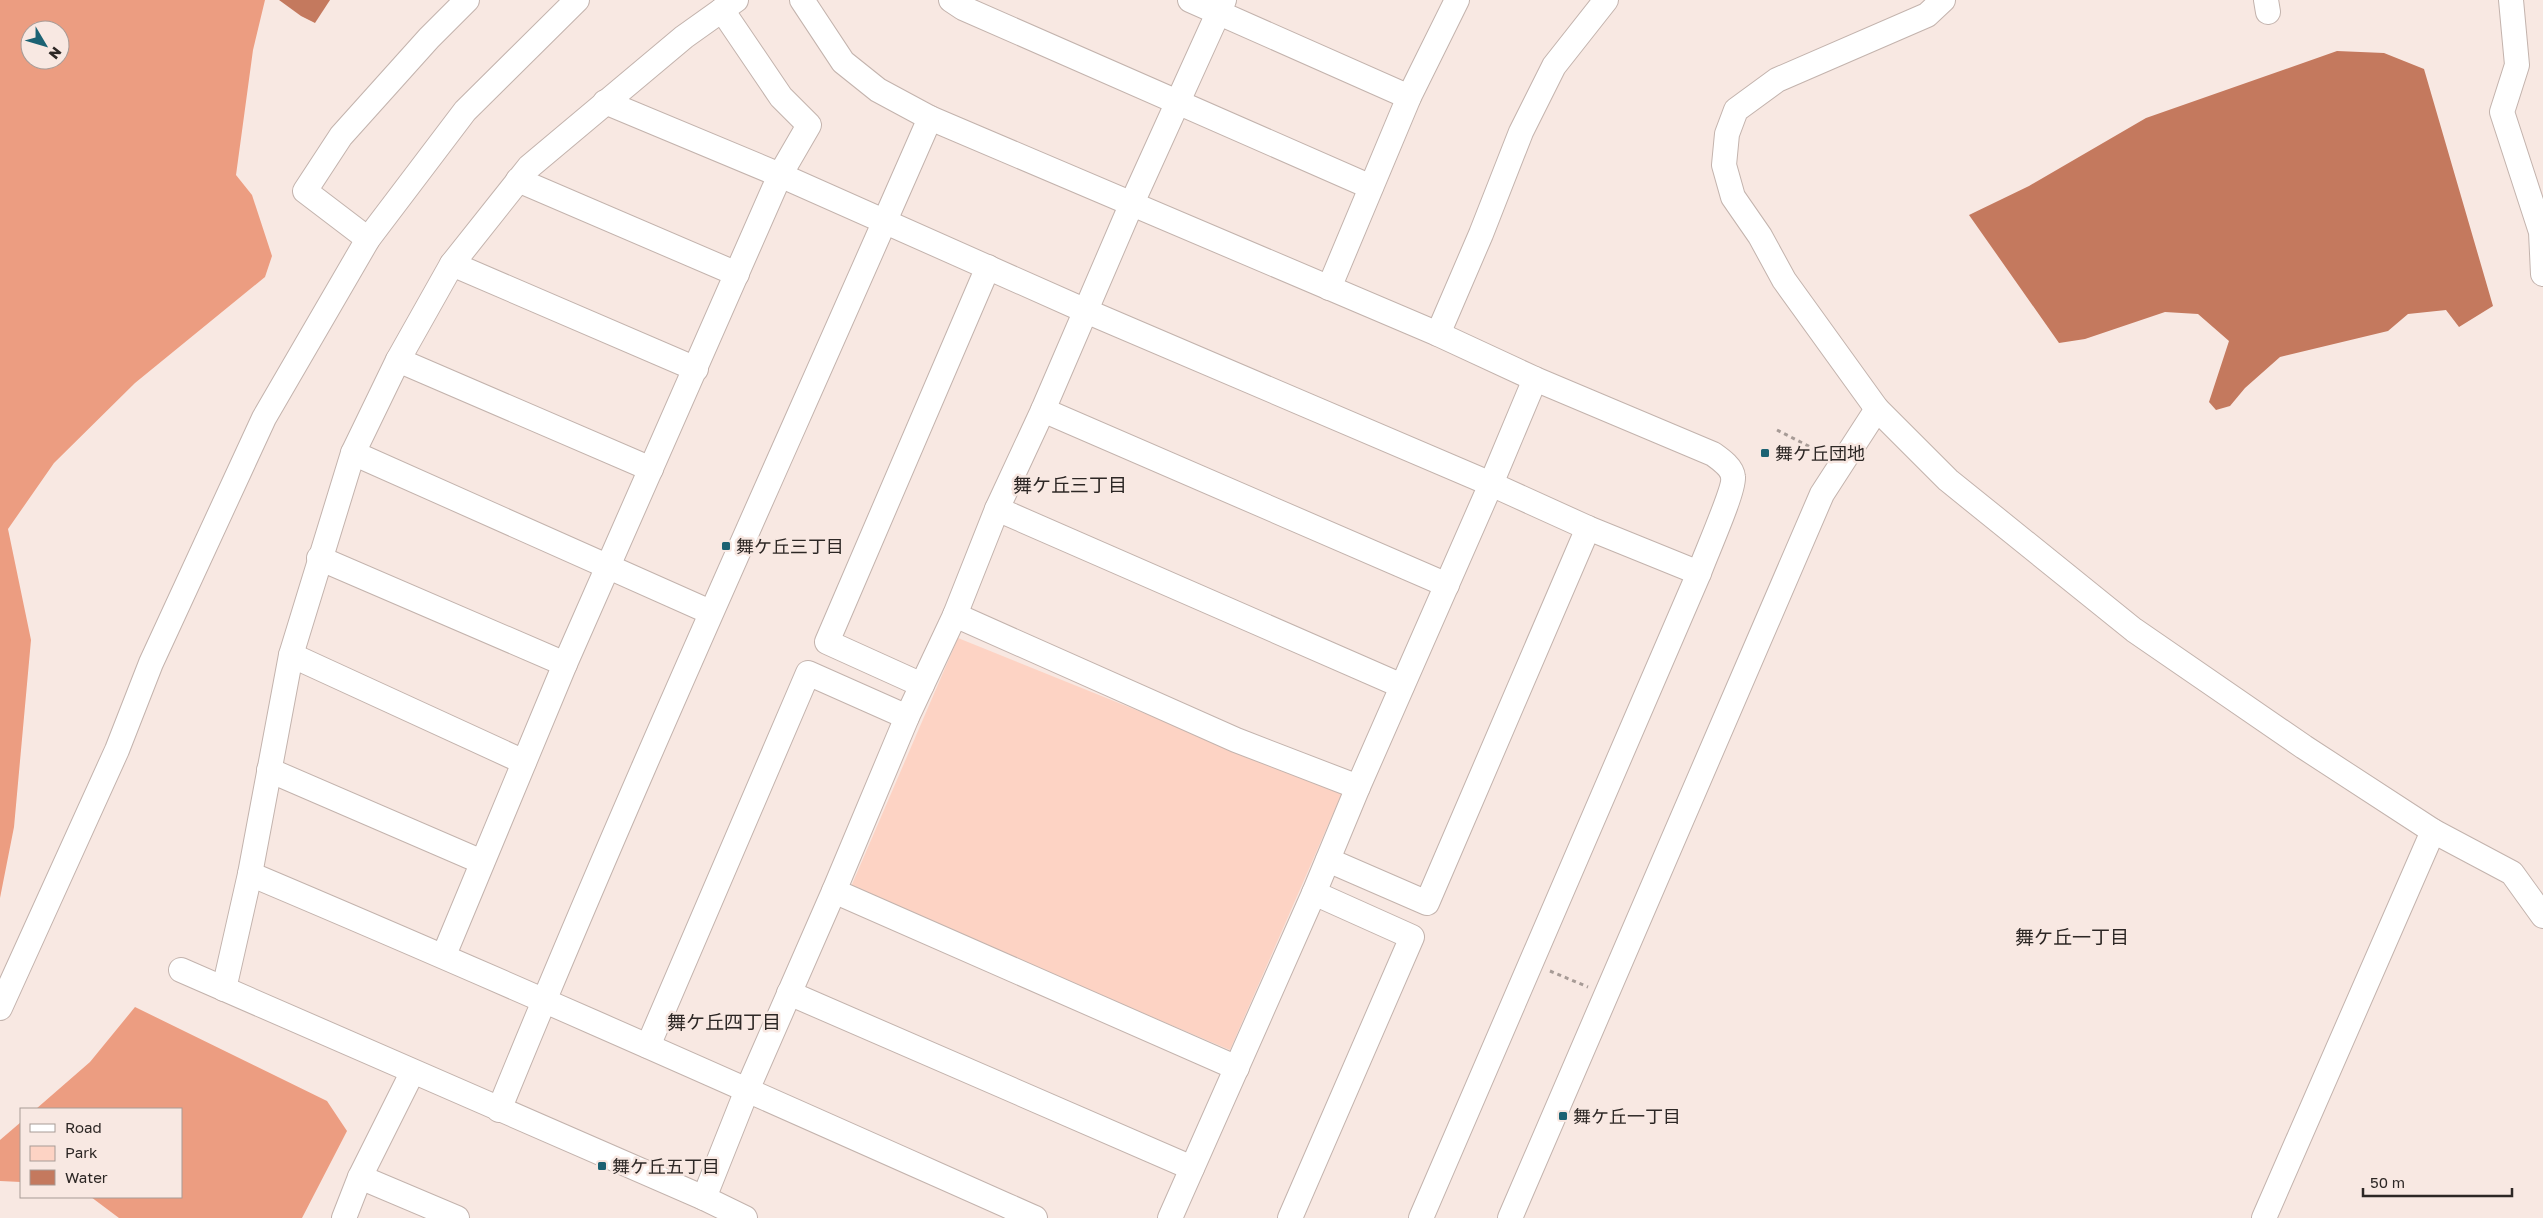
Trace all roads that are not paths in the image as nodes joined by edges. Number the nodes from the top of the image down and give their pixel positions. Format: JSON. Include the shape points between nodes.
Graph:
{"nodes":[{"id":1,"x":467,"y":0,"type":"edge"},
{"id":2,"x":578,"y":0,"type":"edge"},
{"id":3,"x":802,"y":0,"type":"edge"},
{"id":4,"x":951,"y":0,"type":"edge"},
{"id":5,"x":1190,"y":0,"type":"edge"},
{"id":6,"x":1943,"y":0,"type":"edge"},
{"id":7,"x":2511,"y":0,"type":"edge"},
{"id":8,"x":1453,"y":1,"type":"edge"},
{"id":9,"x":1602,"y":1,"type":"edge"},
{"id":10,"x":729,"y":5,"type":"edge"},
{"id":11,"x":1221,"y":6,"type":"edge"},
{"id":12,"x":1409,"y":96,"type":"junction"},
{"id":13,"x":606,"y":102,"type":"junction"},
{"id":14,"x":1177,"y":103,"type":"junction"},
{"id":15,"x":930,"y":118,"type":"junction"},
{"id":16,"x":780,"y":175,"type":"junction"},
{"id":17,"x":518,"y":180,"type":"junction"},
{"id":18,"x":1371,"y":187,"type":"junction"},
{"id":19,"x":1132,"y":203,"type":"junction"},
{"id":20,"x":885,"y":222,"type":"junction"},
{"id":21,"x":368,"y":239,"type":"junction"},
{"id":22,"x":452,"y":264,"type":"junction"},
{"id":23,"x":988,"y":267,"type":"junction"},
{"id":24,"x":737,"y":274,"type":"junction"},
{"id":25,"x":2543,"y":274,"type":"edge"},
{"id":26,"x":1329,"y":288,"type":"junction"},
{"id":27,"x":1086,"y":310,"type":"junction"},
{"id":28,"x":1438,"y":334,"type":"junction"},
{"id":29,"x":398,"y":360,"type":"junction"},
{"id":30,"x":696,"y":369,"type":"junction"},
{"id":31,"x":1535,"y":379,"type":"junction"},
{"id":32,"x":1877,"y":409,"type":"junction"},
{"id":33,"x":1044,"y":410,"type":"junction"},
{"id":34,"x":353,"y":454,"type":"junction"},
{"id":35,"x":651,"y":469,"type":"junction"},
{"id":36,"x":1491,"y":484,"type":"junction"},
{"id":37,"x":997,"y":509,"type":"junction"},
{"id":38,"x":1588,"y":528,"type":"junction"},
{"id":39,"x":320,"y":558,"type":"junction"},
{"id":40,"x":609,"y":566,"type":"junction"},
{"id":41,"x":1699,"y":573,"type":"junction"},
{"id":42,"x":1447,"y":585,"type":"junction"},
{"id":43,"x":710,"y":612,"type":"junction"},
{"id":44,"x":955,"y":616,"type":"junction"},
{"id":45,"x":291,"y":656,"type":"junction"},
{"id":46,"x":566,"y":664,"type":"junction"},
{"id":47,"x":922,"y":685,"type":"junction"},
{"id":48,"x":1402,"y":686,"type":"junction"},
{"id":49,"x":907,"y":717,"type":"junction"},
{"id":50,"x":524,"y":762,"type":"junction"},
{"id":51,"x":269,"y":770,"type":"junction"},
{"id":52,"x":1358,"y":787,"type":"junction"},
{"id":53,"x":2433,"y":831,"type":"junction"},
{"id":54,"x":1328,"y":860,"type":"junction"},
{"id":55,"x":482,"y":862,"type":"junction"},
{"id":56,"x":250,"y":874,"type":"junction"},
{"id":57,"x":834,"y":891,"type":"junction"},
{"id":58,"x":1314,"y":893,"type":"junction"},
{"id":59,"x":2543,"y":916,"type":"edge"},
{"id":60,"x":444,"y":955,"type":"junction"},
{"id":61,"x":181,"y":970,"type":"dead end"},
{"id":62,"x":224,"y":989,"type":"junction"},
{"id":63,"x":789,"y":993,"type":"junction"},
{"id":64,"x":543,"y":1002,"type":"junction"},
{"id":65,"x":0,"y":1008,"type":"edge"},
{"id":66,"x":648,"y":1046,"type":"junction"},
{"id":67,"x":1237,"y":1068,"type":"junction"},
{"id":68,"x":412,"y":1073,"type":"junction"},
{"id":69,"x":747,"y":1090,"type":"junction"},
{"id":70,"x":499,"y":1110,"type":"junction"},
{"id":71,"x":1192,"y":1168,"type":"junction"},
{"id":72,"x":360,"y":1177,"type":"junction"},
{"id":73,"x":704,"y":1198,"type":"junction"},
{"id":74,"x":344,"y":1218,"type":"edge"},
{"id":75,"x":457,"y":1218,"type":"edge"},
{"id":76,"x":745,"y":1218,"type":"edge"},
{"id":77,"x":1035,"y":1218,"type":"edge"},
{"id":78,"x":1170,"y":1218,"type":"edge"},
{"id":79,"x":1290,"y":1218,"type":"edge"},
{"id":80,"x":1421,"y":1218,"type":"edge"},
{"id":81,"x":1510,"y":1218,"type":"edge"},
{"id":82,"x":2264,"y":1218,"type":"edge"}],
"edges":[{"from":1,"to":21,"type":"street","via":[[342,136],[305,191]]},
{"from":2,"to":21,"type":"street","via":[[465,111]]},
{"from":3,"to":15,"type":"street","via":[[843,62],[878,90]]},
{"from":4,"to":14,"type":"street"},
{"from":5,"to":11,"type":"street"},
{"from":6,"to":32,"type":"street","via":[[1927,15],[1777,80],[1736,110],[1727,134],[1724,165],[1733,196],[1784,280]]},
{"from":7,"to":25,"type":"street","via":[[2516,65],[2502,112],[2542,232]]},
{"from":8,"to":12,"type":"street"},
{"from":9,"to":28,"type":"street","via":[[1554,66],[1521,132]]},
{"from":10,"to":13,"type":"street","via":[[684,37]]},
{"from":10,"to":16,"type":"street","via":[[781,97],[809,124]]},
{"from":11,"to":12,"type":"street"},
{"from":11,"to":14,"type":"street"},
{"from":12,"to":18,"type":"street"},
{"from":13,"to":16,"type":"street"},
{"from":13,"to":17,"type":"street"},
{"from":14,"to":18,"type":"street"},
{"from":14,"to":19,"type":"street"},
{"from":15,"to":19,"type":"street"},
{"from":15,"to":20,"type":"street"},
{"from":16,"to":20,"type":"street"},
{"from":16,"to":24,"type":"street"},
{"from":17,"to":22,"type":"street"},
{"from":17,"to":24,"type":"street"},
{"from":18,"to":26,"type":"street"},
{"from":19,"to":26,"type":"street"},
{"from":19,"to":27,"type":"street"},
{"from":20,"to":23,"type":"street"},
{"from":20,"to":43,"type":"street"},
{"from":21,"to":65,"type":"street","via":[[264,418],[151,663],[113,759]]},
{"from":22,"to":29,"type":"street"},
{"from":22,"to":30,"type":"street"},
{"from":23,"to":27,"type":"street"},
{"from":23,"to":47,"type":"street","via":[[826,642]]},
{"from":24,"to":30,"type":"street"},
{"from":26,"to":28,"type":"street"},
{"from":27,"to":33,"type":"street"},
{"from":27,"to":36,"type":"street"},
{"from":28,"to":31,"type":"street"},
{"from":29,"to":34,"type":"street"},
{"from":29,"to":35,"type":"street"},
{"from":30,"to":35,"type":"street"},
{"from":31,"to":36,"type":"street"},
{"from":31,"to":41,"type":"street","via":[[1713,454],[1725,463],[1733,476],[1732,492]]},
{"from":32,"to":53,"type":"street","via":[[1948,480],[2134,630],[2304,748]]},
{"from":32,"to":81,"type":"street","via":[[1822,494]]},
{"from":33,"to":37,"type":"street"},
{"from":33,"to":42,"type":"street"},
{"from":34,"to":39,"type":"street"},
{"from":34,"to":40,"type":"street"},
{"from":35,"to":40,"type":"street"},
{"from":36,"to":38,"type":"street"},
{"from":36,"to":42,"type":"street"},
{"from":37,"to":44,"type":"street"},
{"from":37,"to":48,"type":"street"},
{"from":38,"to":41,"type":"street"},
{"from":38,"to":54,"type":"street","via":[[1427,903]]},
{"from":39,"to":45,"type":"street"},
{"from":39,"to":46,"type":"street"},
{"from":40,"to":43,"type":"street"},
{"from":40,"to":46,"type":"street"},
{"from":41,"to":80,"type":"street"},
{"from":42,"to":48,"type":"street"},
{"from":43,"to":64,"type":"street"},
{"from":44,"to":47,"type":"street"},
{"from":44,"to":52,"type":"street","via":[[1236,740]]},
{"from":45,"to":50,"type":"street"},
{"from":45,"to":51,"type":"street"},
{"from":46,"to":50,"type":"street"},
{"from":47,"to":49,"type":"street"},
{"from":48,"to":52,"type":"street"},
{"from":49,"to":57,"type":"street"},
{"from":49,"to":66,"type":"street","via":[[808,673]]},
{"from":50,"to":55,"type":"street"},
{"from":51,"to":55,"type":"street"},
{"from":51,"to":56,"type":"street"},
{"from":52,"to":54,"type":"street"},
{"from":53,"to":59,"type":"street","via":[[2512,873]]},
{"from":53,"to":82,"type":"street"},
{"from":54,"to":58,"type":"street"},
{"from":55,"to":60,"type":"street"},
{"from":56,"to":60,"type":"street"},
{"from":56,"to":62,"type":"street"},
{"from":57,"to":63,"type":"street"},
{"from":57,"to":67,"type":"street"},
{"from":58,"to":67,"type":"street"},
{"from":58,"to":79,"type":"street","via":[[1412,938]]},
{"from":60,"to":64,"type":"street"},
{"from":61,"to":62,"type":"street"},
{"from":62,"to":68,"type":"street"},
{"from":63,"to":69,"type":"street"},
{"from":63,"to":71,"type":"street"},
{"from":64,"to":66,"type":"street"},
{"from":64,"to":70,"type":"street"},
{"from":66,"to":69,"type":"street"},
{"from":67,"to":71,"type":"street"},
{"from":68,"to":70,"type":"street"},
{"from":68,"to":72,"type":"street"},
{"from":69,"to":73,"type":"street"},
{"from":69,"to":77,"type":"street"},
{"from":70,"to":73,"type":"street"},
{"from":71,"to":78,"type":"street"},
{"from":72,"to":74,"type":"street"},
{"from":72,"to":75,"type":"street"},
{"from":73,"to":76,"type":"street"}]}
